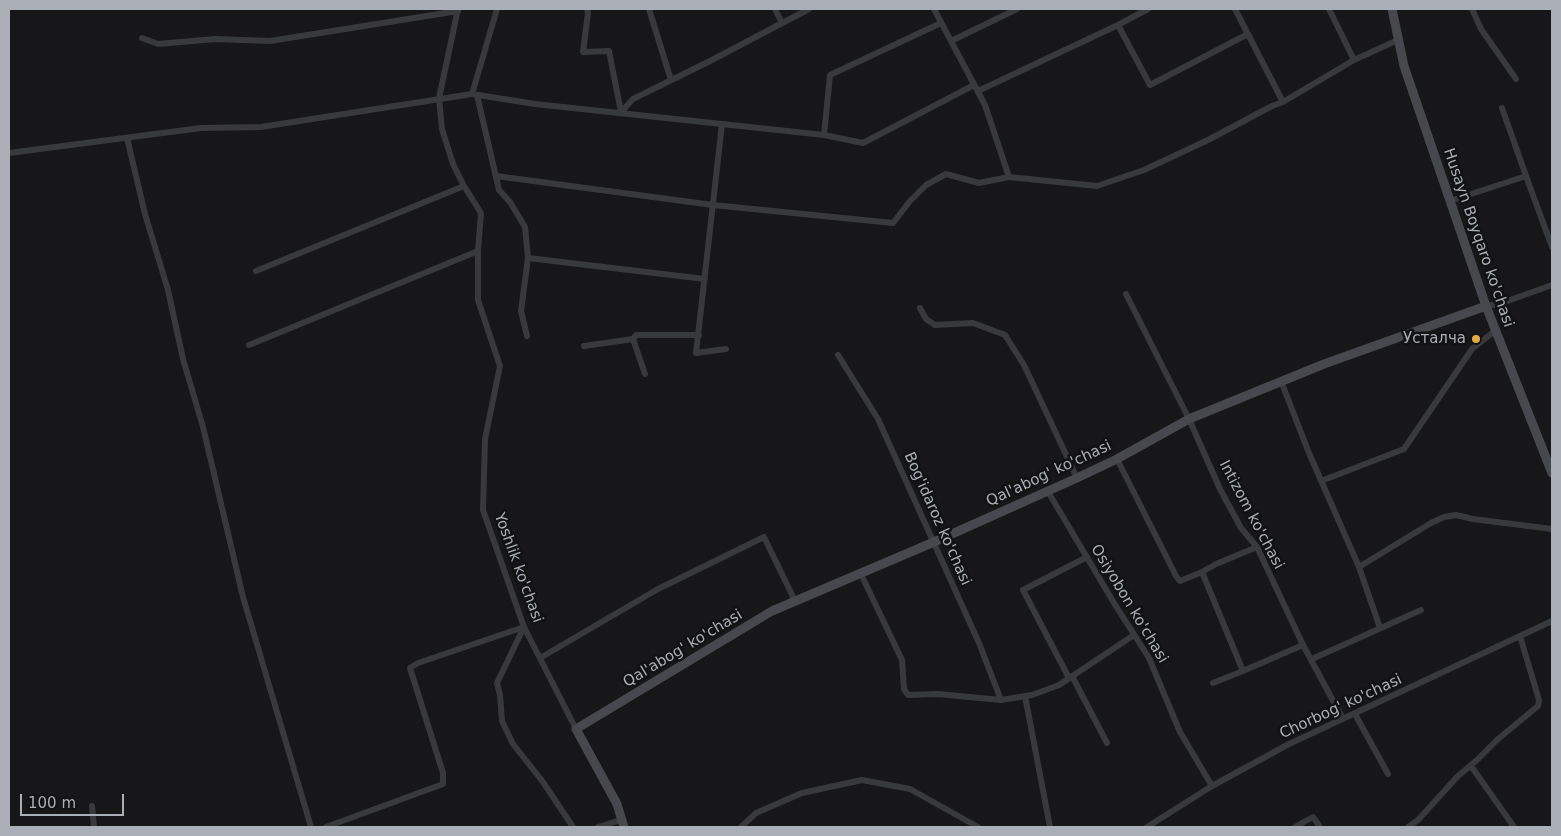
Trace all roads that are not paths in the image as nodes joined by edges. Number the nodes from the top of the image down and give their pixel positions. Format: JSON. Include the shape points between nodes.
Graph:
{"nodes":[{"id":1,"x":497,"y":9,"type":"edge"},
{"id":2,"x":587,"y":9,"type":"edge"},
{"id":3,"x":649,"y":9,"type":"edge"},
{"id":4,"x":775,"y":9,"type":"edge"},
{"id":5,"x":809,"y":9,"type":"edge"},
{"id":6,"x":934,"y":9,"type":"edge"},
{"id":7,"x":1017,"y":9,"type":"edge"},
{"id":8,"x":1148,"y":9,"type":"edge"},
{"id":9,"x":1235,"y":9,"type":"edge"},
{"id":10,"x":1329,"y":9,"type":"edge"},
{"id":11,"x":1392,"y":9,"type":"edge"},
{"id":12,"x":1472,"y":9,"type":"edge"},
{"id":13,"x":458,"y":10,"type":"edge"},
{"id":14,"x":782,"y":23,"type":"junction"},
{"id":15,"x":940,"y":23,"type":"junction"},
{"id":16,"x":1118,"y":24,"type":"junction"},
{"id":17,"x":1248,"y":34,"type":"junction"},
{"id":18,"x":142,"y":38,"type":"dead end"},
{"id":19,"x":1398,"y":40,"type":"junction"},
{"id":20,"x":951,"y":41,"type":"junction"},
{"id":21,"x":1354,"y":60,"type":"junction"},
{"id":22,"x":1516,"y":78,"type":"dead end"},
{"id":23,"x":671,"y":80,"type":"junction"},
{"id":24,"x":976,"y":88,"type":"junction"},
{"id":25,"x":474,"y":94,"type":"junction"},
{"id":26,"x":439,"y":98,"type":"junction"},
{"id":27,"x":1283,"y":102,"type":"junction"},
{"id":28,"x":1502,"y":108,"type":"dead end"},
{"id":29,"x":621,"y":112,"type":"junction"},
{"id":30,"x":722,"y":124,"type":"junction"},
{"id":31,"x":824,"y":135,"type":"junction"},
{"id":32,"x":127,"y":138,"type":"junction"},
{"id":33,"x":9,"y":153,"type":"edge"},
{"id":34,"x":496,"y":176,"type":"junction"},
{"id":35,"x":1526,"y":176,"type":"junction"},
{"id":36,"x":1009,"y":178,"type":"junction"},
{"id":37,"x":464,"y":186,"type":"junction"},
{"id":38,"x":1450,"y":200,"type":"junction"},
{"id":39,"x":713,"y":205,"type":"junction"},
{"id":40,"x":1552,"y":247,"type":"edge"},
{"id":41,"x":478,"y":251,"type":"junction"},
{"id":42,"x":528,"y":258,"type":"junction"},
{"id":43,"x":256,"y":271,"type":"dead end"},
{"id":44,"x":705,"y":279,"type":"junction"},
{"id":45,"x":1552,"y":285,"type":"edge"},
{"id":46,"x":1126,"y":294,"type":"dead end"},
{"id":47,"x":1486,"y":306,"type":"junction"},
{"id":48,"x":920,"y":308,"type":"dead end"},
{"id":49,"x":1496,"y":330,"type":"junction"},
{"id":50,"x":699,"y":335,"type":"junction"},
{"id":51,"x":527,"y":336,"type":"dead end"},
{"id":52,"x":633,"y":339,"type":"junction"},
{"id":53,"x":249,"y":345,"type":"dead end"},
{"id":54,"x":584,"y":346,"type":"dead end"},
{"id":55,"x":726,"y":349,"type":"dead end"},
{"id":56,"x":838,"y":355,"type":"dead end"},
{"id":57,"x":645,"y":374,"type":"dead end"},
{"id":58,"x":1281,"y":381,"type":"junction"},
{"id":59,"x":1189,"y":419,"type":"junction"},
{"id":60,"x":1117,"y":459,"type":"junction"},
{"id":61,"x":1552,"y":473,"type":"edge"},
{"id":62,"x":1077,"y":478,"type":"junction"},
{"id":63,"x":1321,"y":481,"type":"junction"},
{"id":64,"x":1047,"y":490,"type":"junction"},
{"id":65,"x":1552,"y":529,"type":"edge"},
{"id":66,"x":934,"y":542,"type":"junction"},
{"id":67,"x":1257,"y":547,"type":"junction"},
{"id":68,"x":1087,"y":557,"type":"junction"},
{"id":69,"x":1359,"y":567,"type":"junction"},
{"id":70,"x":860,"y":572,"type":"junction"},
{"id":71,"x":1202,"y":572,"type":"junction"},
{"id":72,"x":795,"y":601,"type":"junction"},
{"id":73,"x":1421,"y":610,"type":"dead end"},
{"id":74,"x":1552,"y":621,"type":"edge"},
{"id":75,"x":524,"y":627,"type":"junction"},
{"id":76,"x":1380,"y":628,"type":"junction"},
{"id":77,"x":1134,"y":635,"type":"junction"},
{"id":78,"x":1520,"y":636,"type":"junction"},
{"id":79,"x":1303,"y":645,"type":"junction"},
{"id":80,"x":540,"y":658,"type":"junction"},
{"id":81,"x":1312,"y":659,"type":"junction"},
{"id":82,"x":1243,"y":671,"type":"junction"},
{"id":83,"x":1071,"y":677,"type":"junction"},
{"id":84,"x":1213,"y":684,"type":"dead end"},
{"id":85,"x":1025,"y":696,"type":"junction"},
{"id":86,"x":1001,"y":700,"type":"junction"},
{"id":87,"x":1355,"y":714,"type":"junction"},
{"id":88,"x":1343,"y":720,"type":"junction"},
{"id":89,"x":576,"y":729,"type":"junction"},
{"id":90,"x":1107,"y":743,"type":"dead end"},
{"id":91,"x":1471,"y":766,"type":"junction"},
{"id":92,"x":1388,"y":774,"type":"dead end"},
{"id":93,"x":1212,"y":786,"type":"junction"},
{"id":94,"x":92,"y":806,"type":"dead end"},
{"id":95,"x":622,"y":823,"type":"edge"},
{"id":96,"x":94,"y":827,"type":"edge"},
{"id":97,"x":312,"y":827,"type":"edge"},
{"id":98,"x":326,"y":827,"type":"edge"},
{"id":99,"x":574,"y":827,"type":"edge"},
{"id":100,"x":598,"y":827,"type":"edge"},
{"id":101,"x":741,"y":827,"type":"edge"},
{"id":102,"x":978,"y":827,"type":"edge"},
{"id":103,"x":1050,"y":827,"type":"edge"},
{"id":104,"x":1147,"y":827,"type":"edge"},
{"id":105,"x":1295,"y":827,"type":"edge"},
{"id":106,"x":1320,"y":827,"type":"edge"},
{"id":107,"x":1408,"y":827,"type":"edge"},
{"id":108,"x":1514,"y":827,"type":"edge"}],
"edges":[{"from":1,"to":25,"type":"street"},
{"from":2,"to":29,"type":"street","via":[[583,52],[609,51]]},
{"from":3,"to":23,"type":"street"},
{"from":4,"to":14,"type":"street"},
{"from":5,"to":14,"type":"street"},
{"from":6,"to":15,"type":"street"},
{"from":7,"to":20,"type":"street"},
{"from":8,"to":16,"type":"street"},
{"from":9,"to":17,"type":"street"},
{"from":10,"to":21,"type":"street"},
{"from":11,"to":19,"type":"street","name":"Husayn Boyqaro ko'chasi"},
{"from":12,"to":22,"type":"street","via":[[1481,29]]},
{"from":13,"to":18,"type":"street","via":[[270,41],[215,39],[158,44]]},
{"from":13,"to":26,"type":"street","name":"Yoshlik ko'chasi"},
{"from":14,"to":23,"type":"street"},
{"from":15,"to":20,"type":"street"},
{"from":15,"to":31,"type":"street","via":[[830,76]]},
{"from":16,"to":17,"type":"street","via":[[1150,85]]},
{"from":16,"to":24,"type":"street"},
{"from":17,"to":27,"type":"street"},
{"from":19,"to":21,"type":"street"},
{"from":19,"to":38,"type":"street","name":"Husayn Boyqaro ko'chasi"},
{"from":20,"to":24,"type":"street"},
{"from":21,"to":27,"type":"street"},
{"from":23,"to":29,"type":"street","via":[[633,99]]},
{"from":24,"to":31,"type":"street","via":[[863,143]]},
{"from":24,"to":36,"type":"street"},
{"from":25,"to":26,"type":"street"},
{"from":25,"to":29,"type":"street","via":[[535,104]]},
{"from":25,"to":34,"type":"street"},
{"from":26,"to":32,"type":"street","via":[[261,127],[202,128]]},
{"from":26,"to":37,"type":"street","name":"Yoshlik ko'chasi","via":[[442,129]]},
{"from":27,"to":36,"type":"street","via":[[1144,170],[1097,186]]},
{"from":28,"to":35,"type":"street"},
{"from":29,"to":30,"type":"street"},
{"from":30,"to":31,"type":"street"},
{"from":30,"to":39,"type":"street"},
{"from":32,"to":33,"type":"street"},
{"from":32,"to":97,"type":"street","via":[[203,427],[243,596]]},
{"from":34,"to":39,"type":"street"},
{"from":34,"to":42,"type":"street","via":[[499,190],[524,227]]},
{"from":35,"to":38,"type":"street"},
{"from":35,"to":40,"type":"street"},
{"from":36,"to":39,"type":"street","via":[[979,183],[946,174],[926,185],[893,223]]},
{"from":37,"to":41,"type":"street","name":"Yoshlik ko'chasi","via":[[481,213]]},
{"from":37,"to":43,"type":"street"},
{"from":38,"to":47,"type":"street","name":"Husayn Boyqaro ko'chasi"},
{"from":39,"to":44,"type":"street"},
{"from":41,"to":53,"type":"street"},
{"from":41,"to":75,"type":"street","name":"Yoshlik ko'chasi","via":[[478,300],[500,366],[485,439],[482,510]]},
{"from":42,"to":44,"type":"street"},
{"from":42,"to":51,"type":"street","via":[[521,312]]},
{"from":44,"to":50,"type":"street"},
{"from":45,"to":47,"type":"street","name":"Qal'abog' ko'chasi"},
{"from":46,"to":59,"type":"street","name":"Intizom ko'chasi"},
{"from":47,"to":49,"type":"street","name":"Husayn Boyqaro ko'chasi"},
{"from":47,"to":58,"type":"street","name":"Qal'abog' ko'chasi"},
{"from":48,"to":62,"type":"street","via":[[935,326],[973,323],[1005,335],[1024,365]]},
{"from":49,"to":61,"type":"street","name":"Husayn Boyqaro ko'chasi"},
{"from":49,"to":63,"type":"street","via":[[1472,349],[1404,449]]},
{"from":50,"to":52,"type":"street","via":[[636,335]]},
{"from":50,"to":55,"type":"street","via":[[696,353]]},
{"from":52,"to":54,"type":"street"},
{"from":52,"to":57,"type":"street"},
{"from":56,"to":66,"type":"street","name":"Bog'idaroz ko'chasi","via":[[878,419]]},
{"from":58,"to":59,"type":"street","name":"Qal'abog' ko'chasi"},
{"from":58,"to":63,"type":"street"},
{"from":59,"to":60,"type":"street","name":"Qal'abog' ko'chasi"},
{"from":59,"to":67,"type":"street","name":"Intizom ko'chasi","via":[[1232,513]]},
{"from":60,"to":62,"type":"street","name":"Qal'abog' ko'chasi"},
{"from":60,"to":71,"type":"street","via":[[1176,576],[1180,581]]},
{"from":62,"to":64,"type":"street","name":"Qal'abog' ko'chasi"},
{"from":63,"to":69,"type":"street"},
{"from":64,"to":66,"type":"street","name":"Qal'abog' ko'chasi"},
{"from":64,"to":68,"type":"street","name":"Osiyobon ko'chasi"},
{"from":65,"to":69,"type":"street","via":[[1456,515],[1431,522]]},
{"from":66,"to":70,"type":"street","name":"Qal'abog' ko'chasi"},
{"from":66,"to":86,"type":"street","name":"Bog'idaroz ko'chasi"},
{"from":67,"to":71,"type":"street"},
{"from":67,"to":79,"type":"street","name":"Intizom ko'chasi"},
{"from":68,"to":77,"type":"street","name":"Osiyobon ko'chasi"},
{"from":68,"to":83,"type":"street","via":[[1023,590]]},
{"from":69,"to":76,"type":"street"},
{"from":70,"to":72,"type":"street","name":"Qal'abog' ko'chasi"},
{"from":70,"to":86,"type":"street","via":[[902,660],[904,689],[908,695],[938,694]]},
{"from":71,"to":82,"type":"street"},
{"from":72,"to":80,"type":"street","via":[[764,537],[658,590]]},
{"from":72,"to":89,"type":"street","name":"Qal'abog' ko'chasi","via":[[772,611]]},
{"from":73,"to":76,"type":"street"},
{"from":74,"to":78,"type":"street","name":"Сhorbog' ko'chasi"},
{"from":75,"to":80,"type":"street","name":"Yoshlik ko'chasi"},
{"from":75,"to":98,"type":"street","via":[[410,668],[443,773],[443,784]]},
{"from":75,"to":99,"type":"street","via":[[498,683],[502,720],[513,744]]},
{"from":76,"to":81,"type":"street"},
{"from":77,"to":83,"type":"street"},
{"from":77,"to":93,"type":"street","name":"Osiyobon ko'chasi","via":[[1149,658],[1180,732]]},
{"from":78,"to":87,"type":"street","name":"Сhorbog' ko'chasi"},
{"from":78,"to":91,"type":"street","via":[[1538,706]]},
{"from":79,"to":81,"type":"street","name":"Intizom ko'chasi"},
{"from":79,"to":82,"type":"street"},
{"from":80,"to":89,"type":"street","name":"Yoshlik ko'chasi"},
{"from":81,"to":88,"type":"street","name":"Intizom ko'chasi"},
{"from":82,"to":84,"type":"street"},
{"from":83,"to":85,"type":"street","via":[[1059,685]]},
{"from":83,"to":90,"type":"street"},
{"from":85,"to":86,"type":"street"},
{"from":85,"to":103,"type":"street"},
{"from":87,"to":88,"type":"street","name":"Сhorbog' ko'chasi"},
{"from":87,"to":92,"type":"street"},
{"from":88,"to":93,"type":"street","name":"Сhorbog' ko'chasi"},
{"from":89,"to":95,"type":"street","name":"Yoshlik ko'chasi","via":[[617,804]]},
{"from":91,"to":107,"type":"street"},
{"from":91,"to":108,"type":"street"},
{"from":93,"to":104,"type":"street","name":"Сhorbog' ko'chasi"},
{"from":94,"to":96,"type":"street"},
{"from":95,"to":100,"type":"street"},
{"from":101,"to":102,"type":"street","via":[[756,813],[802,793],[862,780],[910,790]]},
{"from":105,"to":106,"type":"street","via":[[1313,817]]}]}
